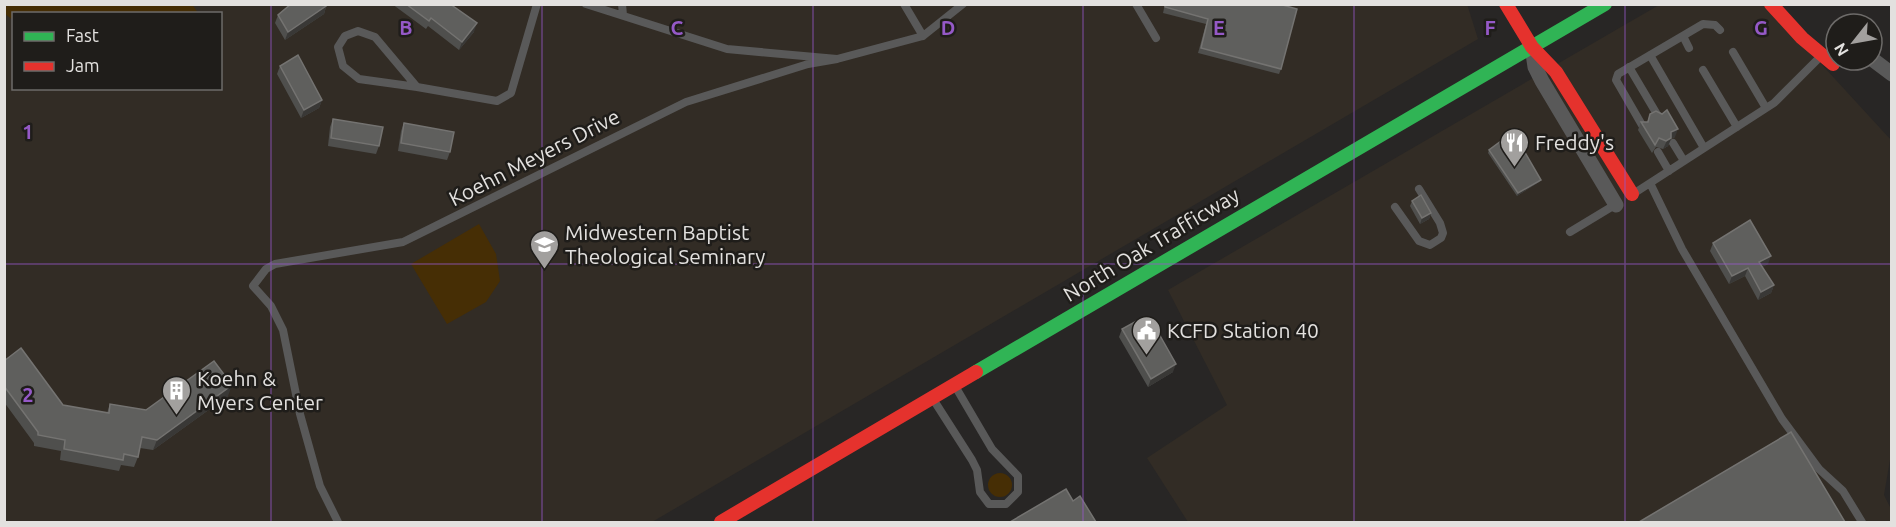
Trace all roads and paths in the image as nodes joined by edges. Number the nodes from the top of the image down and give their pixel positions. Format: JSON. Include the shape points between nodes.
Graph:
{"nodes":[{"id":1,"x":537,"y":4,"type":"edge"},
{"id":2,"x":586,"y":4,"type":"edge"},
{"id":3,"x":622,"y":4,"type":"edge"},
{"id":4,"x":904,"y":4,"type":"edge"},
{"id":5,"x":963,"y":4,"type":"edge"},
{"id":6,"x":1136,"y":4,"type":"edge"},
{"id":7,"x":1506,"y":4,"type":"edge"},
{"id":8,"x":1605,"y":4,"type":"edge"},
{"id":9,"x":1771,"y":4,"type":"edge"},
{"id":10,"x":623,"y":15,"type":"junction"},
{"id":11,"x":1720,"y":30,"type":"dead end"},
{"id":12,"x":923,"y":36,"type":"junction"},
{"id":13,"x":1683,"y":36,"type":"junction"},
{"id":14,"x":1156,"y":38,"type":"dead end"},
{"id":15,"x":1532,"y":47,"type":"junction"},
{"id":16,"x":1689,"y":48,"type":"dead end"},
{"id":17,"x":1733,"y":52,"type":"dead end"},
{"id":18,"x":1650,"y":55,"type":"junction"},
{"id":19,"x":1824,"y":57,"type":"edge"},
{"id":20,"x":837,"y":59,"type":"junction"},
{"id":21,"x":1824,"y":62,"type":"edge"},
{"id":22,"x":1629,"y":67,"type":"junction"},
{"id":23,"x":1703,"y":70,"type":"dead end"},
{"id":24,"x":417,"y":87,"type":"junction"},
{"id":25,"x":1766,"y":108,"type":"junction"},
{"id":26,"x":1658,"y":116,"type":"edge"},
{"id":27,"x":1642,"y":125,"type":"edge"},
{"id":28,"x":1737,"y":127,"type":"junction"},
{"id":29,"x":1673,"y":143,"type":"edge"},
{"id":30,"x":1704,"y":148,"type":"junction"},
{"id":31,"x":1658,"y":152,"type":"edge"},
{"id":32,"x":1684,"y":161,"type":"junction"},
{"id":33,"x":1669,"y":171,"type":"junction"},
{"id":34,"x":1650,"y":183,"type":"junction"},
{"id":35,"x":1419,"y":189,"type":"dead end"},
{"id":36,"x":1632,"y":194,"type":"junction"},
{"id":37,"x":1616,"y":205,"type":"junction"},
{"id":38,"x":1395,"y":207,"type":"dead end"},
{"id":39,"x":1570,"y":232,"type":"dead end"},
{"id":40,"x":954,"y":385,"type":"junction"},
{"id":41,"x":932,"y":398,"type":"junction"},
{"id":42,"x":338,"y":522,"type":"edge"},
{"id":43,"x":721,"y":522,"type":"edge"},
{"id":44,"x":1862,"y":522,"type":"edge"}],
"edges":[{"from":1,"to":24,"type":"lane","via":[[511,93],[497,101]]},
{"from":2,"to":10,"type":"lane"},
{"from":3,"to":10,"type":"lane"},
{"from":4,"to":12,"type":"lane"},
{"from":5,"to":12,"type":"lane"},
{"from":6,"to":14,"type":"lane"},
{"from":7,"to":15,"type":"main road"},
{"from":8,"to":15,"type":"main road","name":"North Oak Trafficway"},
{"from":9,"to":19,"type":"main road"},
{"from":10,"to":20,"type":"lane","via":[[727,49]]},
{"from":11,"to":13,"type":"lane","via":[[1709,23]]},
{"from":12,"to":20,"type":"lane","name":"Koehn Meyers Drive"},
{"from":13,"to":16,"type":"lane"},
{"from":13,"to":18,"type":"lane"},
{"from":15,"to":36,"type":"main road","via":[[1556,72]]},
{"from":15,"to":37,"type":"street","via":[[1542,81]]},
{"from":15,"to":40,"type":"main road","name":"North Oak Trafficway"},
{"from":17,"to":25,"type":"lane"},
{"from":18,"to":22,"type":"lane"},
{"from":18,"to":30,"type":"lane"},
{"from":20,"to":42,"type":"lane","name":"Koehn Meyers Drive","via":[[808,64],[686,102],[403,242],[275,264],[266,269],[253,286],[272,306],[283,330],[320,486]]},
{"from":21,"to":25,"type":"lane"},
{"from":22,"to":26,"type":"lane"},
{"from":22,"to":27,"type":"lane","via":[[1616,80]]},
{"from":23,"to":28,"type":"lane"},
{"from":24,"to":24,"type":"lane","via":[[359,79],[343,66],[338,47],[345,36],[358,31],[375,37]]},
{"from":25,"to":28,"type":"lane"},
{"from":28,"to":30,"type":"lane"},
{"from":29,"to":32,"type":"lane"},
{"from":30,"to":32,"type":"lane"},
{"from":31,"to":33,"type":"lane"},
{"from":32,"to":33,"type":"lane"},
{"from":33,"to":34,"type":"lane"},
{"from":34,"to":36,"type":"lane"},
{"from":34,"to":44,"type":"lane","via":[[1682,249],[1782,419],[1819,469],[1843,491]]},
{"from":35,"to":38,"type":"lane","via":[[1440,223],[1443,233],[1438,242],[1431,245],[1419,241]]},
{"from":36,"to":37,"type":"lane"},
{"from":37,"to":39,"type":"lane"},
{"from":40,"to":41,"type":"main road","name":"North Oak Trafficway"},
{"from":40,"to":41,"type":"lane","via":[[992,449],[1018,476],[1018,492],[1006,504],[989,504],[983,498],[972,460]]},
{"from":41,"to":43,"type":"main road","name":"North Oak Trafficway"}]}
